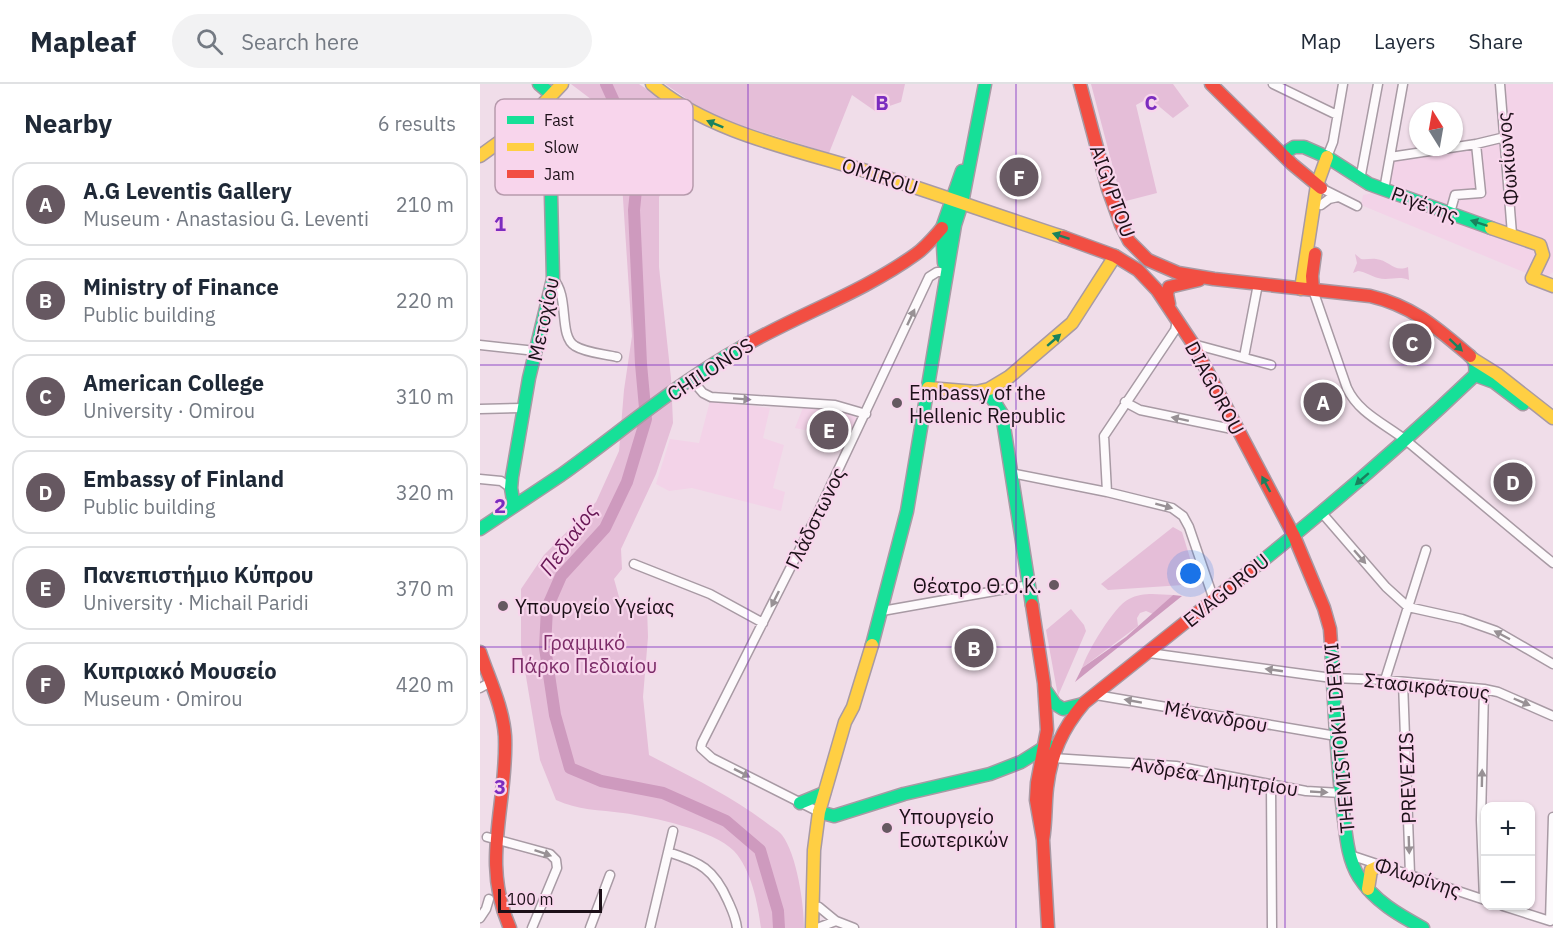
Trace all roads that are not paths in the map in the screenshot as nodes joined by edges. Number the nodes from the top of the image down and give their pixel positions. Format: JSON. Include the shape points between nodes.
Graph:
{"nodes":[{"id":1,"x":539,"y":84,"type":"edge"},
{"id":2,"x":562,"y":84,"type":"edge"},
{"id":3,"x":652,"y":84,"type":"edge"},
{"id":4,"x":986,"y":84,"type":"edge"},
{"id":5,"x":1080,"y":84,"type":"edge"},
{"id":6,"x":1211,"y":84,"type":"edge"},
{"id":7,"x":1273,"y":84,"type":"edge"},
{"id":8,"x":1342,"y":84,"type":"edge"},
{"id":9,"x":1378,"y":84,"type":"edge"},
{"id":10,"x":1403,"y":84,"type":"edge"},
{"id":11,"x":1500,"y":84,"type":"edge"},
{"id":12,"x":551,"y":97,"type":"joint"},
{"id":13,"x":670,"y":99,"type":"edge"},
{"id":14,"x":693,"y":112,"type":"edge"},
{"id":15,"x":1336,"y":115,"type":"junction"},
{"id":16,"x":1505,"y":137,"type":"junction"},
{"id":17,"x":1476,"y":144,"type":"junction"},
{"id":18,"x":495,"y":145,"type":"edge"},
{"id":19,"x":1283,"y":154,"type":"junction"},
{"id":20,"x":480,"y":156,"type":"edge"},
{"id":21,"x":1390,"y":157,"type":"junction"},
{"id":22,"x":1292,"y":164,"type":"junction"},
{"id":23,"x":1303,"y":174,"type":"junction"},
{"id":24,"x":1322,"y":174,"type":"junction"},
{"id":25,"x":1360,"y":180,"type":"junction"},
{"id":26,"x":1384,"y":190,"type":"junction"},
{"id":27,"x":551,"y":195,"type":"edge"},
{"id":28,"x":1338,"y":197,"type":"junction"},
{"id":29,"x":957,"y":202,"type":"junction"},
{"id":30,"x":1321,"y":205,"type":"junction"},
{"id":31,"x":1357,"y":206,"type":"dead end"},
{"id":32,"x":1450,"y":213,"type":"junction"},
{"id":33,"x":1312,"y":216,"type":"junction"},
{"id":34,"x":956,"y":225,"type":"junction"},
{"id":35,"x":1121,"y":225,"type":"junction"},
{"id":36,"x":942,"y":234,"type":"junction"},
{"id":37,"x":1512,"y":234,"type":"junction"},
{"id":38,"x":1099,"y":249,"type":"junction"},
{"id":39,"x":921,"y":252,"type":"junction"},
{"id":40,"x":1116,"y":256,"type":"junction"},
{"id":41,"x":1148,"y":260,"type":"junction"},
{"id":42,"x":944,"y":272,"type":"junction"},
{"id":43,"x":553,"y":279,"type":"junction"},
{"id":44,"x":1214,"y":279,"type":"junction"},
{"id":45,"x":1258,"y":284,"type":"junction"},
{"id":46,"x":1553,"y":286,"type":"edge"},
{"id":47,"x":1307,"y":289,"type":"junction"},
{"id":48,"x":943,"y":300,"type":"junction"},
{"id":49,"x":1170,"y":309,"type":"junction"},
{"id":50,"x":1177,"y":321,"type":"junction"},
{"id":51,"x":1169,"y":339,"type":"junction"},
{"id":52,"x":1191,"y":341,"type":"junction"},
{"id":53,"x":480,"y":345,"type":"edge"},
{"id":54,"x":537,"y":351,"type":"junction"},
{"id":55,"x":617,"y":357,"type":"dead end"},
{"id":56,"x":1244,"y":357,"type":"junction"},
{"id":57,"x":1473,"y":359,"type":"junction"},
{"id":58,"x":1271,"y":365,"type":"dead end"},
{"id":59,"x":1475,"y":375,"type":"junction"},
{"id":60,"x":1009,"y":378,"type":"junction"},
{"id":61,"x":691,"y":379,"type":"junction"},
{"id":62,"x":928,"y":388,"type":"junction"},
{"id":63,"x":976,"y":392,"type":"junction"},
{"id":64,"x":1125,"y":402,"type":"junction"},
{"id":65,"x":524,"y":408,"type":"junction"},
{"id":66,"x":480,"y":409,"type":"edge"},
{"id":67,"x":866,"y":414,"type":"junction"},
{"id":68,"x":1002,"y":414,"type":"junction"},
{"id":69,"x":1553,"y":418,"type":"edge"},
{"id":70,"x":1553,"y":427,"type":"edge"},
{"id":71,"x":1238,"y":430,"type":"junction"},
{"id":72,"x":1406,"y":441,"type":"junction"},
{"id":73,"x":513,"y":468,"type":"junction"},
{"id":74,"x":1011,"y":473,"type":"junction"},
{"id":75,"x":480,"y":479,"type":"edge"},
{"id":76,"x":511,"y":488,"type":"junction"},
{"id":77,"x":1107,"y":492,"type":"junction"},
{"id":78,"x":526,"y":499,"type":"junction"},
{"id":79,"x":514,"y":506,"type":"junction"},
{"id":80,"x":1322,"y":513,"type":"junction"},
{"id":81,"x":480,"y":529,"type":"edge"},
{"id":82,"x":1294,"y":536,"type":"junction"},
{"id":83,"x":1426,"y":550,"type":"dead end"},
{"id":84,"x":1270,"y":555,"type":"junction"},
{"id":85,"x":1553,"y":563,"type":"edge"},
{"id":86,"x":634,"y":564,"type":"dead end"},
{"id":87,"x":1306,"y":564,"type":"junction"},
{"id":88,"x":1029,"y":585,"type":"junction"},
{"id":89,"x":1214,"y":600,"type":"junction"},
{"id":90,"x":1408,"y":607,"type":"junction"},
{"id":91,"x":882,"y":610,"type":"junction"},
{"id":92,"x":763,"y":623,"type":"junction"},
{"id":93,"x":480,"y":651,"type":"edge"},
{"id":94,"x":1149,"y":653,"type":"junction"},
{"id":95,"x":1553,"y":664,"type":"edge"},
{"id":96,"x":1332,"y":678,"type":"junction"},
{"id":97,"x":1385,"y":680,"type":"junction"},
{"id":98,"x":1403,"y":682,"type":"junction"},
{"id":99,"x":1044,"y":683,"type":"junction"},
{"id":100,"x":485,"y":685,"type":"edge"},
{"id":101,"x":1484,"y":689,"type":"junction"},
{"id":102,"x":1096,"y":695,"type":"junction"},
{"id":103,"x":853,"y":707,"type":"junction"},
{"id":104,"x":1081,"y":707,"type":"junction"},
{"id":105,"x":1553,"y":716,"type":"edge"},
{"id":106,"x":1336,"y":736,"type":"junction"},
{"id":107,"x":1048,"y":749,"type":"junction"},
{"id":108,"x":1023,"y":761,"type":"junction"},
{"id":109,"x":1038,"y":780,"type":"junction"},
{"id":110,"x":1271,"y":785,"type":"junction"},
{"id":111,"x":927,"y":789,"type":"junction"},
{"id":112,"x":824,"y":793,"type":"junction"},
{"id":113,"x":1341,"y":793,"type":"junction"},
{"id":114,"x":800,"y":803,"type":"junction"},
{"id":115,"x":822,"y":814,"type":"junction"},
{"id":116,"x":1553,"y":817,"type":"edge"},
{"id":117,"x":673,"y":831,"type":"dead end"},
{"id":118,"x":484,"y":840,"type":"edge"},
{"id":119,"x":1043,"y":840,"type":"junction"},
{"id":120,"x":668,"y":852,"type":"junction"},
{"id":121,"x":1350,"y":855,"type":"junction"},
{"id":122,"x":1483,"y":856,"type":"edge"},
{"id":123,"x":1382,"y":865,"type":"junction"},
{"id":124,"x":1410,"y":874,"type":"junction"},
{"id":125,"x":610,"y":875,"type":"dead end"},
{"id":126,"x":1552,"y":876,"type":"edge"},
{"id":127,"x":1368,"y":888,"type":"junction"},
{"id":128,"x":1481,"y":898,"type":"edge"},
{"id":129,"x":489,"y":899,"type":"junction"},
{"id":130,"x":819,"y":907,"type":"junction"},
{"id":131,"x":1514,"y":910,"type":"edge"},
{"id":132,"x":480,"y":918,"type":"edge"},
{"id":133,"x":836,"y":921,"type":"junction"},
{"id":134,"x":1408,"y":923,"type":"edge"},
{"id":135,"x":1551,"y":924,"type":"edge"},
{"id":136,"x":510,"y":928,"type":"edge"},
{"id":137,"x":532,"y":928,"type":"edge"},
{"id":138,"x":590,"y":928,"type":"edge"},
{"id":139,"x":650,"y":928,"type":"edge"},
{"id":140,"x":737,"y":928,"type":"edge"},
{"id":141,"x":817,"y":928,"type":"edge"},
{"id":142,"x":854,"y":928,"type":"edge"},
{"id":143,"x":1048,"y":928,"type":"edge"},
{"id":144,"x":1272,"y":928,"type":"edge"},
{"id":145,"x":1423,"y":928,"type":"edge"}],
"edges":[{"from":1,"to":12,"type":"main road"},
{"from":2,"to":12,"type":"main road"},
{"from":13,"to":3,"type":"main road","name":"OMIROU","one_way":true},
{"from":4,"to":29,"type":"main road"},
{"from":5,"to":35,"type":"main road","name":"AIGYPTOU"},
{"from":6,"to":19,"type":"main road","name":"Ριγένης"},
{"from":7,"to":15,"type":"street"},
{"from":8,"to":15,"type":"street"},
{"from":9,"to":25,"type":"street"},
{"from":10,"to":21,"type":"street"},
{"from":11,"to":16,"type":"street","name":"Φωκίωνος"},
{"from":29,"to":14,"type":"main road","name":"OMIROU","one_way":true,"via":[[723,127]]},
{"from":15,"to":24,"type":"street","via":[[1333,141]]},
{"from":16,"to":17,"type":"street"},
{"from":16,"to":37,"type":"street","name":"Φωκίωνος"},
{"from":17,"to":21,"type":"street"},
{"from":17,"to":32,"type":"street","via":[[1481,193],[1455,195]]},
{"from":18,"to":20,"type":"main road"},
{"from":19,"to":22,"type":"main road","name":"Ριγένης"},
{"from":19,"to":24,"type":"main road","name":"Ριγένης","via":[[1300,146]]},
{"from":21,"to":26,"type":"street"},
{"from":22,"to":23,"type":"main road","name":"Ριγένης"},
{"from":22,"to":24,"type":"main road"},
{"from":23,"to":24,"type":"main road","name":"Ριγένης"},
{"from":23,"to":33,"type":"main road","via":[[1310,192]]},
{"from":24,"to":25,"type":"main road","name":"Ριγένης"},
{"from":24,"to":28,"type":"street"},
{"from":24,"to":30,"type":"main road"},
{"from":24,"to":33,"type":"main road"},
{"from":25,"to":26,"type":"main road","name":"Ριγένης"},
{"from":26,"to":32,"type":"main road","name":"Ριγένης"},
{"from":27,"to":43,"type":"main road","name":"Μετοχίου"},
{"from":28,"to":30,"type":"street"},
{"from":28,"to":31,"type":"street"},
{"from":29,"to":34,"type":"main road"},
{"from":29,"to":36,"type":"main road"},
{"from":38,"to":29,"type":"main road","name":"OMIROU","one_way":true},
{"from":30,"to":47,"type":"main road"},
{"from":37,"to":32,"type":"main road","name":"Ριγένης","one_way":true},
{"from":33,"to":47,"type":"main road"},
{"from":34,"to":36,"type":"main road","name":"CHILONOS"},
{"from":34,"to":48,"type":"main road"},
{"from":35,"to":38,"type":"main road","via":[[1121,239],[1116,247]]},
{"from":35,"to":41,"type":"main road","name":"AIGYPTOU","via":[[1129,241]]},
{"from":36,"to":39,"type":"main road","name":"CHILONOS"},
{"from":36,"to":42,"type":"main road"},
{"from":37,"to":46,"type":"main road","name":"Ριγένης","via":[[1540,245],[1543,255],[1532,278]]},
{"from":38,"to":40,"type":"main road","name":"OMIROU"},
{"from":39,"to":42,"type":"main road","via":[[936,254]]},
{"from":39,"to":61,"type":"main road","name":"CHILONOS","via":[[844,297],[773,329]]},
{"from":40,"to":41,"type":"main road"},
{"from":40,"to":49,"type":"main road","name":"DIAGOROU","via":[[1138,270]]},
{"from":60,"to":40,"type":"main road","one_way":true,"via":[[1072,323]]},
{"from":41,"to":44,"type":"main road","name":"AIGYPTOU","via":[[1178,273]]},
{"from":42,"to":48,"type":"main road"},
{"from":67,"to":42,"type":"street","name":"Γλάδστωνος","one_way":true,"via":[[929,277]]},
{"from":43,"to":54,"type":"main road","name":"Μετοχίου"},
{"from":43,"to":55,"type":"street","via":[[561,293],[571,343]]},
{"from":44,"to":45,"type":"main road"},
{"from":44,"to":49,"type":"main road","via":[[1172,285],[1167,294]]},
{"from":45,"to":47,"type":"main road"},
{"from":45,"to":56,"type":"street"},
{"from":47,"to":57,"type":"main road","one_way":true,"via":[[1370,297],[1403,306],[1427,320]]},
{"from":47,"to":72,"type":"street","via":[[1351,397]]},
{"from":48,"to":62,"type":"main road"},
{"from":49,"to":50,"type":"main road","name":"DIAGOROU"},
{"from":50,"to":51,"type":"street"},
{"from":50,"to":52,"type":"main road","name":"DIAGOROU"},
{"from":51,"to":52,"type":"street","via":[[1182,337]]},
{"from":51,"to":64,"type":"street"},
{"from":52,"to":56,"type":"street"},
{"from":52,"to":71,"type":"main road","name":"DIAGOROU"},
{"from":53,"to":54,"type":"street"},
{"from":54,"to":65,"type":"main road","name":"Μετοχίου"},
{"from":56,"to":58,"type":"street"},
{"from":57,"to":59,"type":"main road"},
{"from":57,"to":69,"type":"main road"},
{"from":59,"to":70,"type":"main road","via":[[1491,381]]},
{"from":59,"to":72,"type":"main road","name":"EVAGOROU"},
{"from":60,"to":63,"type":"main road"},
{"from":60,"to":68,"type":"main road","via":[[1002,394]]},
{"from":61,"to":67,"type":"street","one_way":true,"via":[[711,397],[835,405]]},
{"from":61,"to":78,"type":"main road","name":"CHILONOS"},
{"from":62,"to":63,"type":"main road"},
{"from":62,"to":91,"type":"main road","via":[[907,511]]},
{"from":63,"to":68,"type":"main road","via":[[992,398]]},
{"from":71,"to":64,"type":"street","one_way":true,"via":[[1140,410]]},
{"from":64,"to":77,"type":"street","via":[[1104,436]]},
{"from":65,"to":66,"type":"street"},
{"from":65,"to":73,"type":"main road","name":"Μετοχίου"},
{"from":67,"to":92,"type":"street","name":"Γλάδστωνος","one_way":true},
{"from":68,"to":74,"type":"main road"},
{"from":82,"to":71,"type":"main road","name":"DIAGOROU","one_way":true},
{"from":72,"to":80,"type":"main road","name":"EVAGOROU","one_way":true},
{"from":72,"to":85,"type":"street"},
{"from":73,"to":76,"type":"main road","name":"Μετοχίου"},
{"from":73,"to":78,"type":"main road"},
{"from":74,"to":77,"type":"street"},
{"from":74,"to":88,"type":"main road"},
{"from":75,"to":76,"type":"street","via":[[501,481]]},
{"from":76,"to":79,"type":"main road","name":"Μετοχίου"},
{"from":77,"to":89,"type":"street","one_way":true,"via":[[1172,508],[1182,516],[1190,527]]},
{"from":78,"to":79,"type":"main road","name":"CHILONOS"},
{"from":79,"to":81,"type":"main road"},
{"from":80,"to":82,"type":"main road","name":"EVAGOROU"},
{"from":80,"to":90,"type":"street","one_way":true},
{"from":82,"to":84,"type":"main road","name":"EVAGOROU"},
{"from":82,"to":87,"type":"main road","name":"THEMISTOKLI DERVI"},
{"from":83,"to":90,"type":"street"},
{"from":84,"to":87,"type":"main road","via":[[1289,553]]},
{"from":84,"to":89,"type":"main road","name":"EVAGOROU"},
{"from":86,"to":92,"type":"street","via":[[710,594]]},
{"from":87,"to":96,"type":"main road","name":"THEMISTOKLI DERVI","via":[[1327,619]]},
{"from":88,"to":91,"type":"street"},
{"from":88,"to":99,"type":"main road"},
{"from":89,"to":94,"type":"main road","name":"EVAGOROU"},
{"from":95,"to":90,"type":"street","one_way":true,"via":[[1496,631]]},
{"from":90,"to":97,"type":"street"},
{"from":91,"to":103,"type":"main road"},
{"from":92,"to":114,"type":"street","name":"Γλάδστωνος","one_way":true,"via":[[701,748],[712,758]]},
{"from":93,"to":100,"type":"main road"},
{"from":96,"to":94,"type":"street","name":"Στασικράτους","one_way":true},
{"from":94,"to":102,"type":"main road","name":"EVAGOROU"},
{"from":96,"to":97,"type":"street","name":"Στασικράτους"},
{"from":96,"to":106,"type":"main road","name":"THEMISTOKLI DERVI"},
{"from":97,"to":98,"type":"street","name":"Στασικράτους"},
{"from":98,"to":101,"type":"street","name":"Στασικράτους"},
{"from":98,"to":124,"type":"street","name":"PREVEZIS","one_way":true},
{"from":99,"to":104,"type":"main road","via":[[1049,697],[1059,707]]},
{"from":99,"to":107,"type":"main road"},
{"from":100,"to":118,"type":"main road","via":[[502,719],[505,746],[502,777]]},
{"from":101,"to":105,"type":"street","name":"Στασικράτους","one_way":true},
{"from":122,"to":101,"type":"street","one_way":true},
{"from":102,"to":104,"type":"main road","name":"EVAGOROU"},
{"from":106,"to":102,"type":"street","name":"Μένανδρου","one_way":true},
{"from":103,"to":112,"type":"main road"},
{"from":103,"to":115,"type":"main road"},
{"from":104,"to":107,"type":"main road","name":"EVAGOROU"},
{"from":104,"to":107,"type":"main road","via":[[1065,719]]},
{"from":106,"to":113,"type":"main road","name":"THEMISTOKLI DERVI"},
{"from":107,"to":108,"type":"main road"},
{"from":107,"to":109,"type":"main road"},
{"from":107,"to":110,"type":"street","name":"Ανδρέα Δημητρίου","via":[[1176,766]]},
{"from":107,"to":111,"type":"main road","via":[[1018,755]]},
{"from":107,"to":119,"type":"main road"},
{"from":108,"to":109,"type":"main road"},
{"from":108,"to":111,"type":"main road"},
{"from":109,"to":119,"type":"main road","via":[[1037,811]]},
{"from":110,"to":113,"type":"street","name":"Ανδρέα Δημητρίου","one_way":true},
{"from":110,"to":144,"type":"street"},
{"from":111,"to":115,"type":"main road","via":[[840,814]]},
{"from":112,"to":114,"type":"main road"},
{"from":112,"to":115,"type":"main road"},
{"from":113,"to":121,"type":"main road","name":"THEMISTOKLI DERVI"},
{"from":114,"to":115,"type":"street"},
{"from":115,"to":130,"type":"main road"},
{"from":115,"to":141,"type":"main road","via":[[814,850]]},
{"from":116,"to":126,"type":"street"},
{"from":117,"to":120,"type":"street"},
{"from":118,"to":129,"type":"main road"},
{"from":118,"to":137,"type":"street","one_way":true,"via":[[550,854],[556,860],[557,868]]},
{"from":119,"to":143,"type":"main road"},
{"from":120,"to":139,"type":"street"},
{"from":120,"to":140,"type":"street","via":[[700,864],[714,876]]},
{"from":121,"to":123,"type":"street","name":"Φλωρίνης"},
{"from":121,"to":127,"type":"main road","name":"THEMISTOKLI DERVI"},
{"from":123,"to":124,"type":"street","name":"Φλωρίνης"},
{"from":123,"to":127,"type":"main road","via":[[1371,870]]},
{"from":124,"to":128,"type":"street","name":"Φλωρίνης"},
{"from":125,"to":138,"type":"street"},
{"from":126,"to":135,"type":"street"},
{"from":127,"to":134,"type":"main road","name":"THEMISTOKLI DERVI"},
{"from":129,"to":132,"type":"street"},
{"from":129,"to":136,"type":"main road"},
{"from":130,"to":133,"type":"street"},
{"from":130,"to":141,"type":"main road"},
{"from":131,"to":135,"type":"street"},
{"from":133,"to":141,"type":"street"},
{"from":133,"to":142,"type":"street"},
{"from":134,"to":145,"type":"main road","name":"THEMISTOKLI DERVI"}]}
